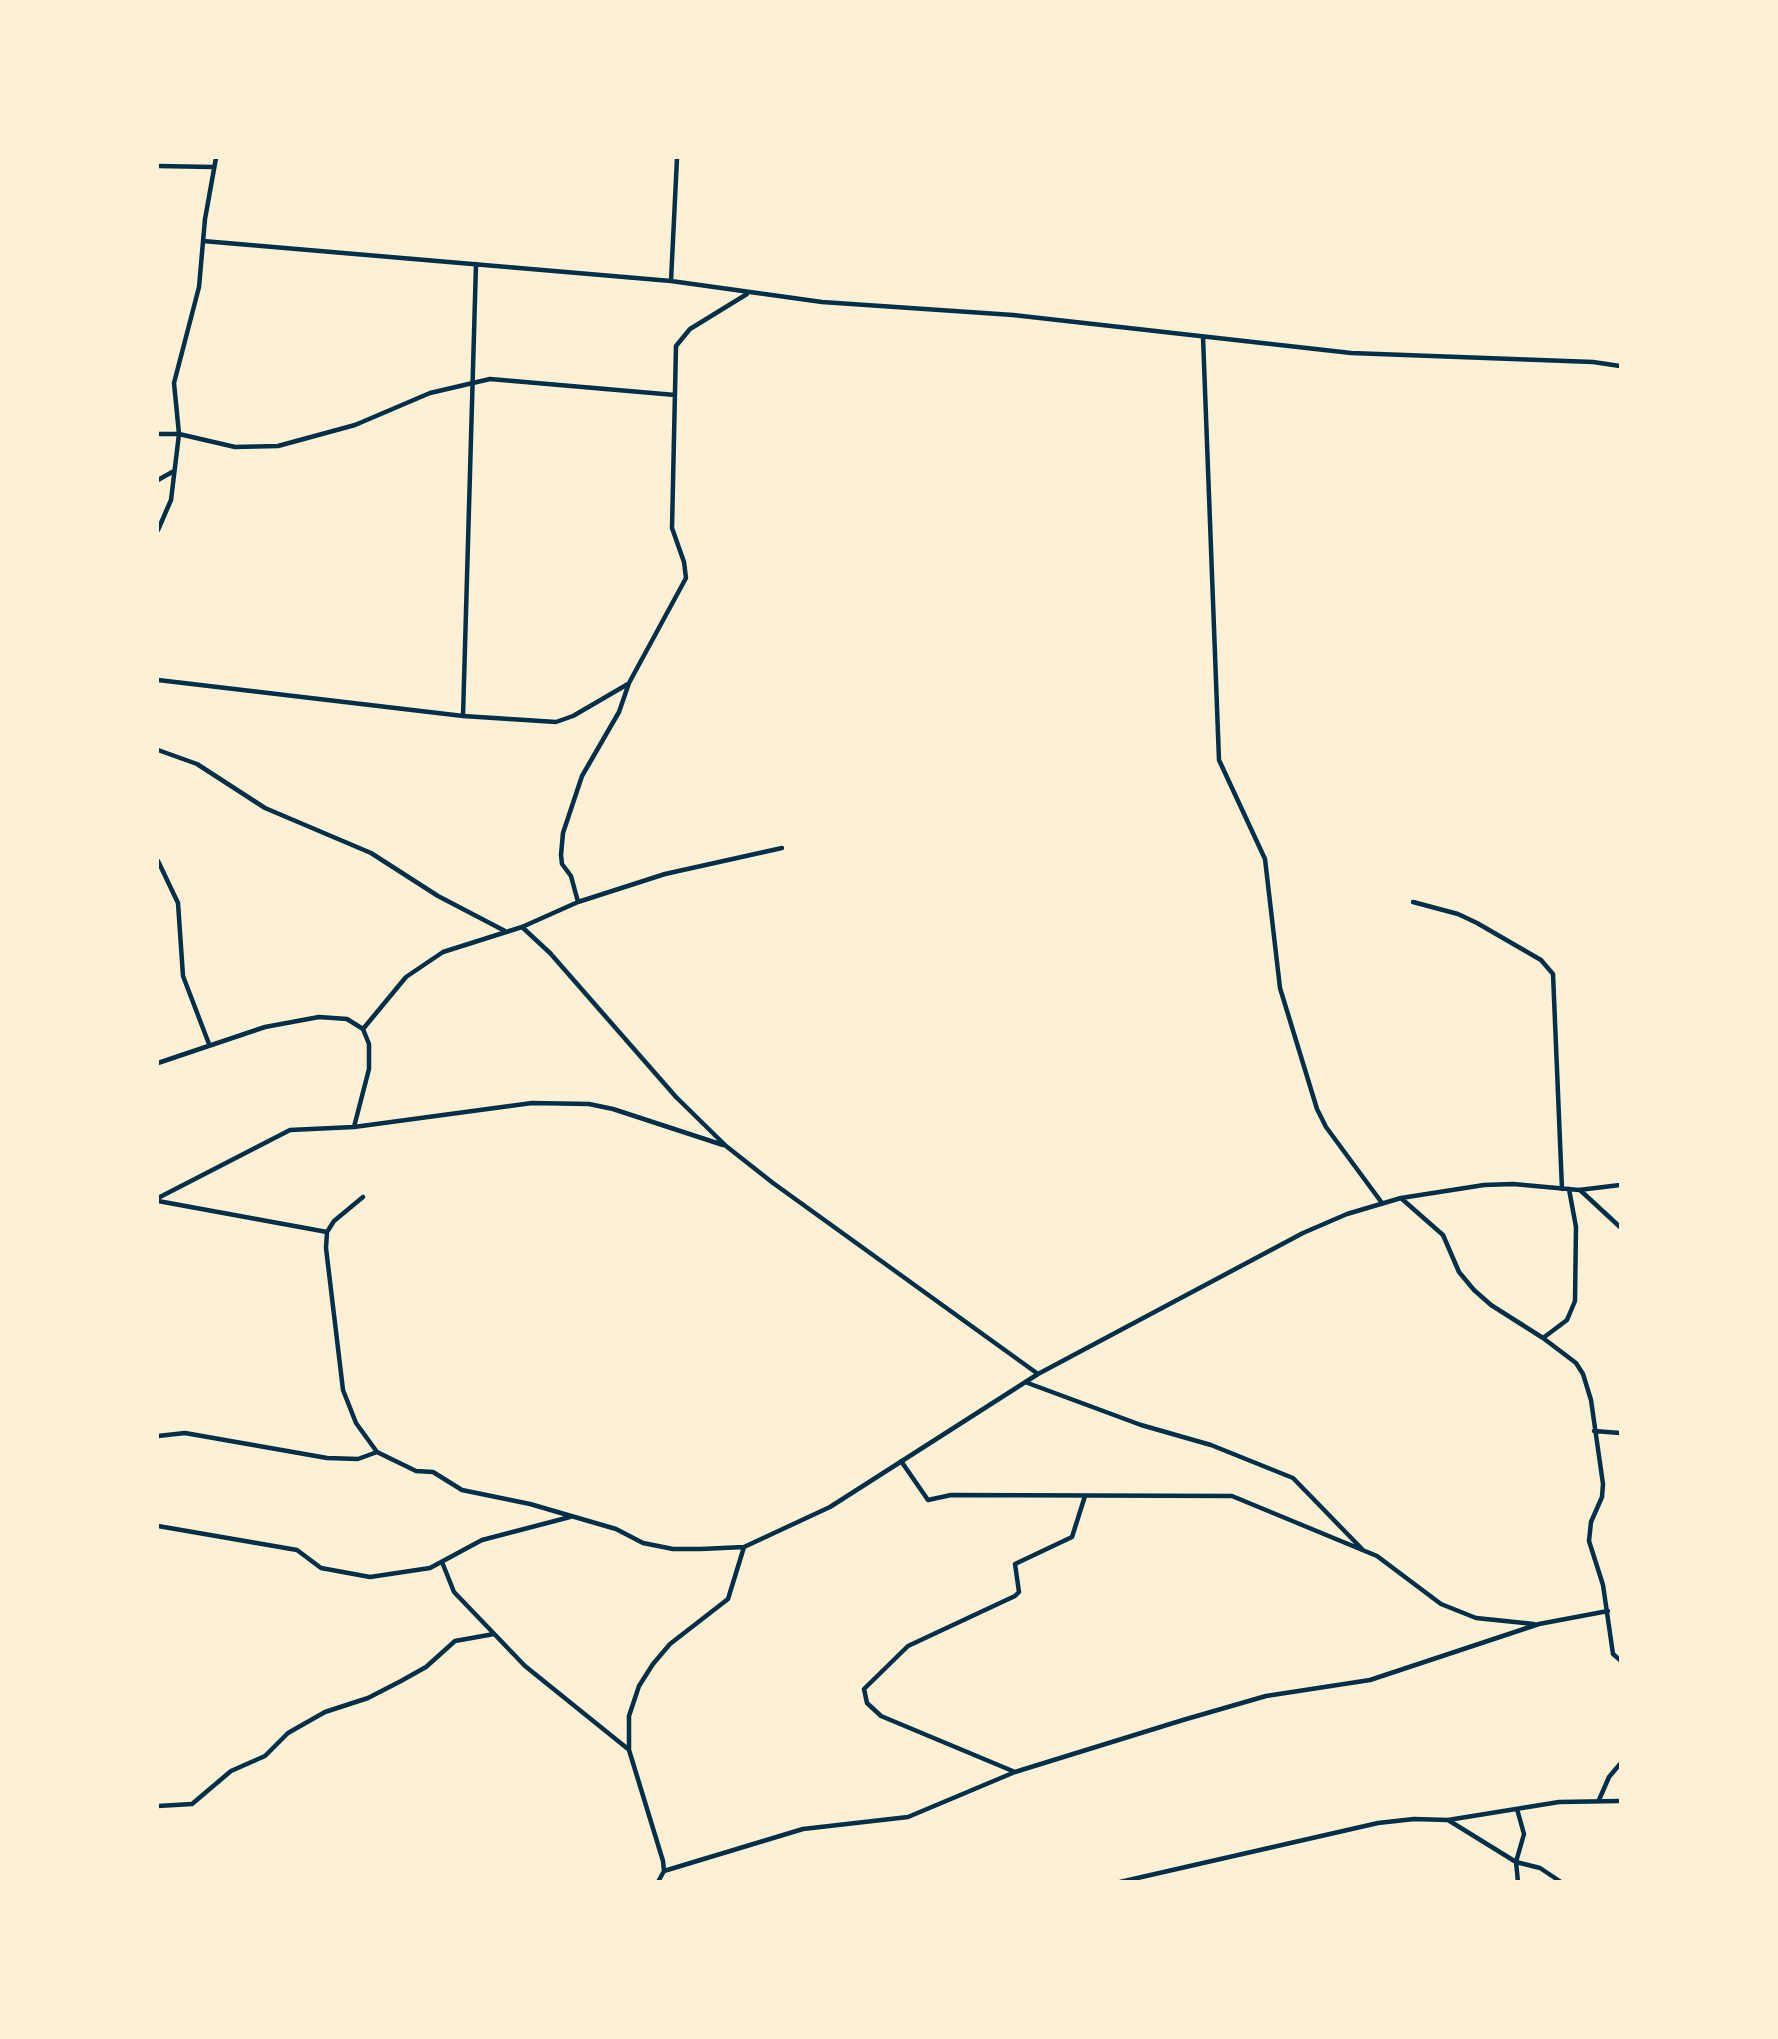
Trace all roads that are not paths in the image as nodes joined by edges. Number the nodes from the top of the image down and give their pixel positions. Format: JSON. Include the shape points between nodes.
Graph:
{"nodes":[{"id":1,"x":216,"y":158,"type":"edge"},
{"id":2,"x":677,"y":158,"type":"edge"},
{"id":3,"x":158,"y":166,"type":"edge"},
{"id":4,"x":213,"y":167,"type":"junction"},
{"id":5,"x":203,"y":241,"type":"junction"},
{"id":6,"x":476,"y":264,"type":"junction"},
{"id":7,"x":671,"y":281,"type":"junction"},
{"id":8,"x":748,"y":293,"type":"junction"},
{"id":9,"x":1203,"y":337,"type":"junction"},
{"id":10,"x":1620,"y":366,"type":"edge"},
{"id":11,"x":475,"y":383,"type":"junction"},
{"id":12,"x":675,"y":395,"type":"junction"},
{"id":13,"x":158,"y":434,"type":"edge"},
{"id":14,"x":179,"y":434,"type":"junction"},
{"id":15,"x":175,"y":471,"type":"junction"},
{"id":16,"x":158,"y":480,"type":"edge"},
{"id":17,"x":158,"y":530,"type":"edge"},
{"id":18,"x":158,"y":680,"type":"edge"},
{"id":19,"x":629,"y":683,"type":"junction"},
{"id":20,"x":463,"y":716,"type":"junction"},
{"id":21,"x":158,"y":750,"type":"edge"},
{"id":22,"x":782,"y":848,"type":"dead end"},
{"id":23,"x":158,"y":861,"type":"edge"},
{"id":24,"x":578,"y":902,"type":"junction"},
{"id":25,"x":1413,"y":902,"type":"dead end"},
{"id":26,"x":522,"y":927,"type":"junction"},
{"id":27,"x":506,"y":932,"type":"junction"},
{"id":28,"x":363,"y":1029,"type":"junction"},
{"id":29,"x":209,"y":1044,"type":"junction"},
{"id":30,"x":158,"y":1063,"type":"edge"},
{"id":31,"x":354,"y":1126,"type":"junction"},
{"id":32,"x":726,"y":1146,"type":"junction"},
{"id":33,"x":1620,"y":1185,"type":"edge"},
{"id":34,"x":1566,"y":1189,"type":"junction"},
{"id":35,"x":1579,"y":1189,"type":"junction"},
{"id":36,"x":363,"y":1197,"type":"dead end"},
{"id":37,"x":1401,"y":1199,"type":"junction"},
{"id":38,"x":158,"y":1200,"type":"edge"},
{"id":39,"x":1382,"y":1203,"type":"junction"},
{"id":40,"x":1620,"y":1227,"type":"edge"},
{"id":41,"x":327,"y":1232,"type":"junction"},
{"id":42,"x":1543,"y":1338,"type":"junction"},
{"id":43,"x":1038,"y":1374,"type":"junction"},
{"id":44,"x":1026,"y":1382,"type":"junction"},
{"id":45,"x":1594,"y":1432,"type":"junction"},
{"id":46,"x":1620,"y":1433,"type":"edge"},
{"id":47,"x":158,"y":1436,"type":"edge"},
{"id":48,"x":377,"y":1452,"type":"junction"},
{"id":49,"x":901,"y":1461,"type":"junction"},
{"id":50,"x":1085,"y":1496,"type":"junction"},
{"id":51,"x":570,"y":1517,"type":"junction"},
{"id":52,"x":158,"y":1526,"type":"edge"},
{"id":53,"x":744,"y":1547,"type":"junction"},
{"id":54,"x":1362,"y":1549,"type":"junction"},
{"id":55,"x":442,"y":1562,"type":"junction"},
{"id":56,"x":1608,"y":1611,"type":"junction"},
{"id":57,"x":1539,"y":1624,"type":"junction"},
{"id":58,"x":494,"y":1634,"type":"junction"},
{"id":59,"x":1620,"y":1660,"type":"edge"},
{"id":60,"x":629,"y":1750,"type":"junction"},
{"id":61,"x":1620,"y":1764,"type":"edge"},
{"id":62,"x":1015,"y":1772,"type":"junction"},
{"id":63,"x":1599,"y":1800,"type":"junction"},
{"id":64,"x":1620,"y":1801,"type":"edge"},
{"id":65,"x":158,"y":1807,"type":"edge"},
{"id":66,"x":1517,"y":1809,"type":"junction"},
{"id":67,"x":1448,"y":1820,"type":"junction"},
{"id":68,"x":1516,"y":1862,"type":"junction"},
{"id":69,"x":664,"y":1871,"type":"junction"},
{"id":70,"x":658,"y":1881,"type":"edge"},
{"id":71,"x":1119,"y":1881,"type":"edge"},
{"id":72,"x":1518,"y":1881,"type":"edge"},
{"id":73,"x":1561,"y":1881,"type":"edge"}],
"edges":[{"from":1,"to":4,"type":"street"},
{"from":2,"to":7,"type":"street"},
{"from":3,"to":4,"type":"street"},
{"from":4,"to":5,"type":"street"},
{"from":5,"to":6,"type":"street"},
{"from":5,"to":14,"type":"street","via":[[199,286],[174,383]]},
{"from":6,"to":7,"type":"street"},
{"from":6,"to":11,"type":"street"},
{"from":7,"to":8,"type":"street"},
{"from":8,"to":9,"type":"street"},
{"from":8,"to":12,"type":"street","via":[[680,338]]},
{"from":9,"to":10,"type":"street","via":[[1351,353]]},
{"from":9,"to":39,"type":"street","via":[[1219,760],[1265,859],[1280,988],[1317,1109]]},
{"from":11,"to":12,"type":"street","via":[[525,380]]},
{"from":11,"to":14,"type":"street","via":[[430,393],[355,425],[278,446],[235,447]]},
{"from":11,"to":20,"type":"street"},
{"from":12,"to":19,"type":"street","via":[[672,528],[686,578]]},
{"from":13,"to":14,"type":"street"},
{"from":14,"to":15,"type":"street"},
{"from":15,"to":16,"type":"street"},
{"from":15,"to":17,"type":"street","via":[[171,500]]},
{"from":18,"to":20,"type":"street"},
{"from":19,"to":20,"type":"street","via":[[556,722]]},
{"from":19,"to":24,"type":"street","via":[[624,703],[582,776],[563,833],[561,859]]},
{"from":21,"to":27,"type":"street","via":[[197,764],[265,808],[371,853]]},
{"from":22,"to":24,"type":"street","via":[[666,874]]},
{"from":23,"to":29,"type":"street","via":[[178,903],[183,975]]},
{"from":24,"to":26,"type":"street"},
{"from":25,"to":34,"type":"street","via":[[1477,923],[1541,960],[1553,974]]},
{"from":26,"to":27,"type":"street"},
{"from":26,"to":32,"type":"street"},
{"from":27,"to":28,"type":"street","via":[[443,952],[425,964],[406,977]]},
{"from":28,"to":29,"type":"street","via":[[347,1019],[318,1017]]},
{"from":28,"to":31,"type":"street","via":[[369,1044],[369,1069]]},
{"from":29,"to":30,"type":"street"},
{"from":31,"to":32,"type":"street","via":[[560,1102],[614,1109]]},
{"from":31,"to":38,"type":"street","via":[[290,1130]]},
{"from":32,"to":43,"type":"street"},
{"from":33,"to":35,"type":"street"},
{"from":34,"to":35,"type":"street"},
{"from":34,"to":37,"type":"street","via":[[1484,1185]]},
{"from":34,"to":42,"type":"street","via":[[1576,1227],[1575,1301],[1567,1320]]},
{"from":35,"to":40,"type":"street"},
{"from":36,"to":41,"type":"street","via":[[344,1210]]},
{"from":37,"to":39,"type":"street"},
{"from":37,"to":42,"type":"street","via":[[1438,1229],[1459,1272],[1474,1290]]},
{"from":38,"to":41,"type":"street"},
{"from":39,"to":43,"type":"street","via":[[1303,1233]]},
{"from":41,"to":48,"type":"street","via":[[343,1390],[356,1423]]},
{"from":42,"to":45,"type":"street","via":[[1583,1374]]},
{"from":43,"to":44,"type":"street"},
{"from":44,"to":49,"type":"street"},
{"from":44,"to":54,"type":"street","via":[[1283,1473],[1308,1492]]},
{"from":45,"to":46,"type":"street"},
{"from":45,"to":56,"type":"street","via":[[1603,1490],[1588,1531]]},
{"from":47,"to":48,"type":"street","via":[[185,1433],[327,1458],[358,1459]]},
{"from":48,"to":51,"type":"street","via":[[416,1471],[433,1472],[463,1490]]},
{"from":49,"to":50,"type":"street","via":[[928,1500],[951,1495]]},
{"from":49,"to":53,"type":"street","via":[[830,1507]]},
{"from":50,"to":54,"type":"street","via":[[1232,1496]]},
{"from":50,"to":62,"type":"street","via":[[1072,1537],[1015,1564],[1019,1592],[1015,1596],[908,1646],[864,1689],[867,1703],[881,1716]]},
{"from":51,"to":53,"type":"street","via":[[616,1529],[643,1544],[674,1549]]},
{"from":51,"to":55,"type":"street","via":[[482,1540]]},
{"from":52,"to":55,"type":"street","via":[[297,1550],[321,1568],[355,1576],[394,1575]]},
{"from":53,"to":60,"type":"street","via":[[728,1599],[670,1644],[639,1686],[629,1716]]},
{"from":54,"to":57,"type":"street","via":[[1390,1564],[1441,1604],[1476,1618]]},
{"from":55,"to":58,"type":"street","via":[[454,1592]]},
{"from":56,"to":57,"type":"street"},
{"from":56,"to":59,"type":"street","via":[[1613,1654]]},
{"from":57,"to":62,"type":"street","via":[[1370,1680],[1266,1696]]},
{"from":58,"to":60,"type":"street","via":[[525,1666]]},
{"from":58,"to":65,"type":"street","via":[[455,1641],[426,1667],[401,1681],[288,1733],[265,1756],[231,1770],[192,1804]]},
{"from":60,"to":69,"type":"street"},
{"from":61,"to":63,"type":"street"},
{"from":62,"to":69,"type":"street","via":[[908,1817],[803,1829]]},
{"from":63,"to":64,"type":"street"},
{"from":63,"to":66,"type":"street"},
{"from":66,"to":67,"type":"street"},
{"from":66,"to":68,"type":"street","via":[[1524,1834]]},
{"from":67,"to":68,"type":"street"},
{"from":67,"to":71,"type":"street","via":[[1378,1823]]},
{"from":68,"to":72,"type":"street"},
{"from":68,"to":73,"type":"street","via":[[1540,1868]]},
{"from":69,"to":70,"type":"street"}]}
